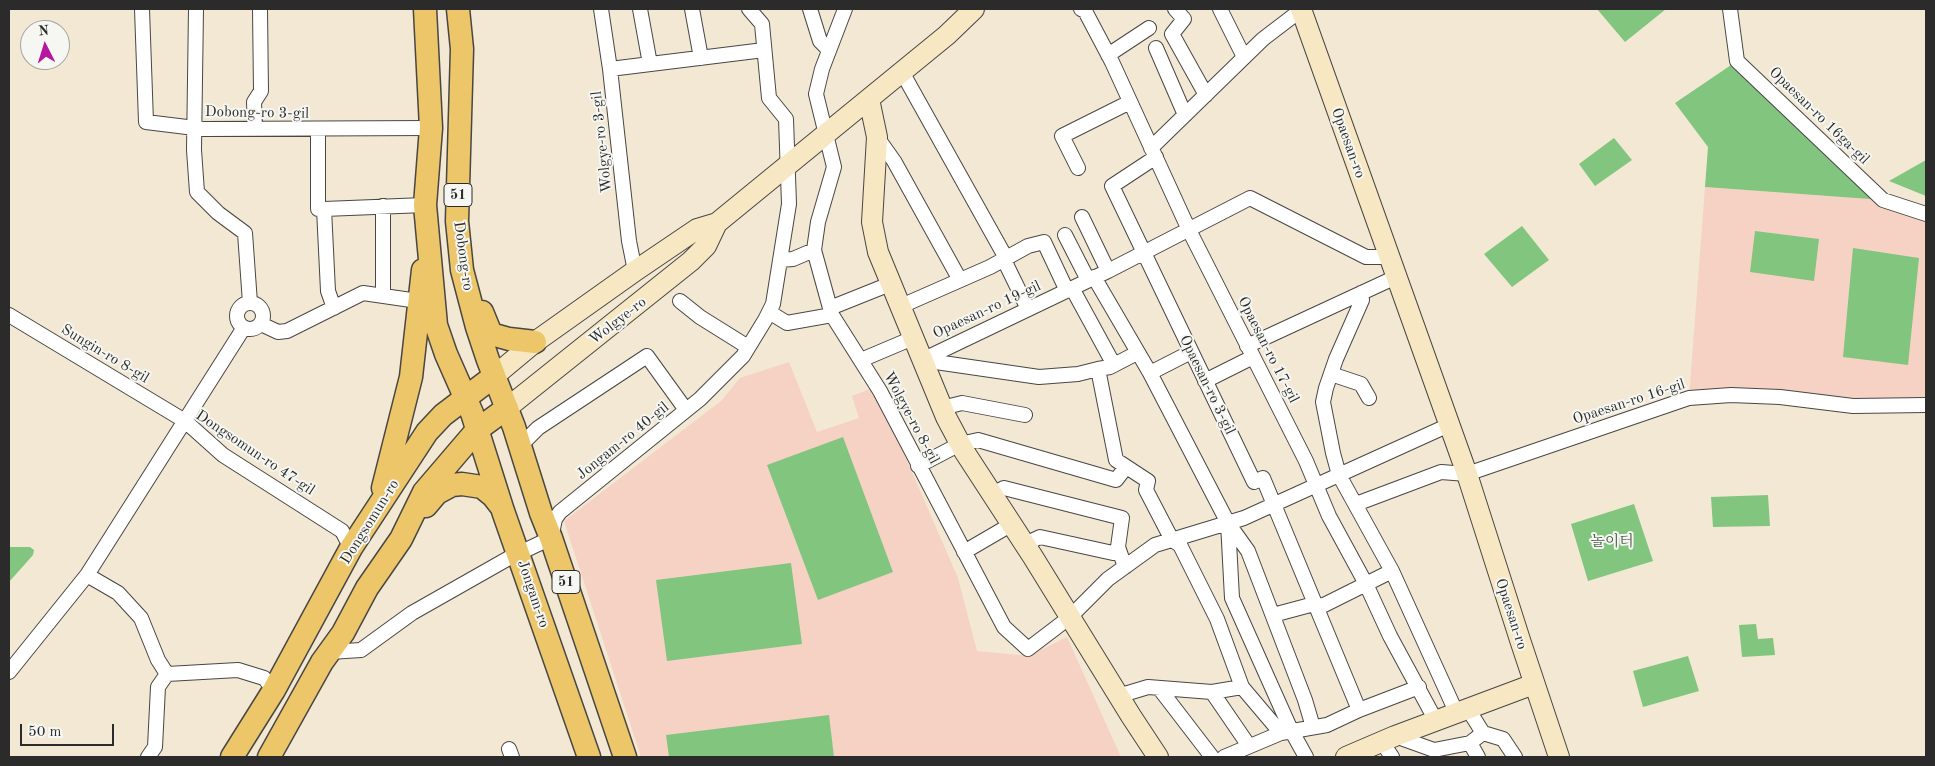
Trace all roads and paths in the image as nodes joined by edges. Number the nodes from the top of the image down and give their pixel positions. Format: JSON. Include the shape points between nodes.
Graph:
{"nodes":[{"id":1,"x":142,"y":9,"type":"edge"},
{"id":2,"x":196,"y":9,"type":"edge"},
{"id":3,"x":260,"y":9,"type":"edge"},
{"id":4,"x":425,"y":9,"type":"edge"},
{"id":5,"x":458,"y":9,"type":"edge"},
{"id":6,"x":600,"y":9,"type":"edge"},
{"id":7,"x":640,"y":9,"type":"edge"},
{"id":8,"x":692,"y":9,"type":"edge"},
{"id":9,"x":749,"y":9,"type":"edge"},
{"id":10,"x":810,"y":9,"type":"edge"},
{"id":11,"x":845,"y":9,"type":"edge"},
{"id":12,"x":1175,"y":9,"type":"edge"},
{"id":13,"x":1220,"y":9,"type":"edge"},
{"id":14,"x":1301,"y":9,"type":"edge"},
{"id":15,"x":1730,"y":9,"type":"edge"},
{"id":16,"x":970,"y":10,"type":"edge"},
{"id":17,"x":1085,"y":10,"type":"edge"},
{"id":18,"x":1149,"y":28,"type":"dead end"},
{"id":19,"x":1156,"y":48,"type":"dead end"},
{"id":20,"x":764,"y":50,"type":"junction"},
{"id":21,"x":829,"y":50,"type":"junction"},
{"id":22,"x":1108,"y":55,"type":"junction"},
{"id":23,"x":1244,"y":57,"type":"junction"},
{"id":24,"x":701,"y":58,"type":"junction"},
{"id":25,"x":650,"y":64,"type":"junction"},
{"id":26,"x":610,"y":69,"type":"junction"},
{"id":27,"x":902,"y":72,"type":"junction"},
{"id":28,"x":1206,"y":95,"type":"junction"},
{"id":29,"x":869,"y":98,"type":"junction"},
{"id":30,"x":1130,"y":102,"type":"junction"},
{"id":31,"x":1185,"y":115,"type":"junction"},
{"id":32,"x":195,"y":128,"type":"junction"},
{"id":33,"x":431,"y":128,"type":"junction"},
{"id":34,"x":255,"y":129,"type":"junction"},
{"id":35,"x":318,"y":130,"type":"junction"},
{"id":36,"x":826,"y":135,"type":"junction"},
{"id":37,"x":877,"y":136,"type":"junction"},
{"id":38,"x":1154,"y":152,"type":"junction"},
{"id":39,"x":787,"y":166,"type":"junction"},
{"id":40,"x":1078,"y":168,"type":"dead end"},
{"id":41,"x":426,"y":205,"type":"junction"},
{"id":42,"x":383,"y":206,"type":"junction"},
{"id":43,"x":324,"y":209,"type":"junction"},
{"id":44,"x":1926,"y":214,"type":"edge"},
{"id":45,"x":1082,"y":217,"type":"dead end"},
{"id":46,"x":457,"y":221,"type":"junction"},
{"id":47,"x":717,"y":223,"type":"junction"},
{"id":48,"x":1189,"y":230,"type":"junction"},
{"id":49,"x":428,"y":234,"type":"junction"},
{"id":50,"x":1065,"y":235,"type":"dead end"},
{"id":51,"x":814,"y":250,"type":"junction"},
{"id":52,"x":1144,"y":253,"type":"junction"},
{"id":53,"x":1388,"y":257,"type":"junction"},
{"id":54,"x":1006,"y":258,"type":"junction"},
{"id":55,"x":780,"y":260,"type":"junction"},
{"id":56,"x":1108,"y":270,"type":"junction"},
{"id":57,"x":635,"y":271,"type":"junction"},
{"id":58,"x":1396,"y":277,"type":"junction"},
{"id":59,"x":1091,"y":279,"type":"junction"},
{"id":60,"x":960,"y":280,"type":"junction"},
{"id":61,"x":890,"y":284,"type":"junction"},
{"id":62,"x":1069,"y":289,"type":"junction"},
{"id":63,"x":1361,"y":293,"type":"junction"},
{"id":64,"x":383,"y":295,"type":"junction"},
{"id":65,"x":418,"y":301,"type":"junction"},
{"id":66,"x":680,"y":301,"type":"dead end"},
{"id":67,"x":250,"y":303,"type":"junction"},
{"id":68,"x":899,"y":307,"type":"junction"},
{"id":69,"x":334,"y":308,"type":"junction"},
{"id":70,"x":1028,"y":309,"type":"junction"},
{"id":71,"x":769,"y":312,"type":"junction"},
{"id":72,"x":831,"y":312,"type":"junction"},
{"id":73,"x":9,"y":314,"type":"edge"},
{"id":74,"x":261,"y":324,"type":"junction"},
{"id":75,"x":243,"y":329,"type":"junction"},
{"id":76,"x":913,"y":338,"type":"junction"},
{"id":77,"x":535,"y":342,"type":"junction"},
{"id":78,"x":748,"y":346,"type":"junction"},
{"id":79,"x":1250,"y":351,"type":"junction"},
{"id":80,"x":1191,"y":352,"type":"junction"},
{"id":81,"x":1137,"y":354,"type":"junction"},
{"id":82,"x":861,"y":360,"type":"junction"},
{"id":83,"x":922,"y":360,"type":"junction"},
{"id":84,"x":1114,"y":365,"type":"junction"},
{"id":85,"x":1098,"y":370,"type":"junction"},
{"id":86,"x":1150,"y":373,"type":"junction"},
{"id":87,"x":1330,"y":374,"type":"junction"},
{"id":88,"x":494,"y":377,"type":"junction"},
{"id":89,"x":1205,"y":380,"type":"junction"},
{"id":90,"x":465,"y":398,"type":"junction"},
{"id":91,"x":1369,"y":398,"type":"dead end"},
{"id":92,"x":1926,"y":405,"type":"edge"},
{"id":93,"x":507,"y":408,"type":"junction"},
{"id":94,"x":942,"y":408,"type":"junction"},
{"id":95,"x":686,"y":410,"type":"junction"},
{"id":96,"x":1025,"y":415,"type":"dead end"},
{"id":97,"x":185,"y":421,"type":"junction"},
{"id":98,"x":1449,"y":425,"type":"junction"},
{"id":99,"x":477,"y":430,"type":"junction"},
{"id":100,"x":960,"y":444,"type":"junction"},
{"id":101,"x":520,"y":446,"type":"junction"},
{"id":102,"x":918,"y":466,"type":"junction"},
{"id":103,"x":1126,"y":467,"type":"junction"},
{"id":104,"x":1467,"y":474,"type":"junction"},
{"id":105,"x":1340,"y":475,"type":"junction"},
{"id":106,"x":1316,"y":486,"type":"junction"},
{"id":107,"x":992,"y":494,"type":"junction"},
{"id":108,"x":1275,"y":504,"type":"junction"},
{"id":109,"x":1356,"y":504,"type":"junction"},
{"id":110,"x":378,"y":508,"type":"junction"},
{"id":111,"x":503,"y":511,"type":"junction"},
{"id":112,"x":1228,"y":523,"type":"junction"},
{"id":113,"x":1012,"y":524,"type":"junction"},
{"id":114,"x":401,"y":538,"type":"junction"},
{"id":115,"x":551,"y":538,"type":"junction"},
{"id":116,"x":1172,"y":540,"type":"junction"},
{"id":117,"x":1025,"y":544,"type":"junction"},
{"id":118,"x":352,"y":548,"type":"junction"},
{"id":119,"x":1119,"y":551,"type":"junction"},
{"id":120,"x":964,"y":552,"type":"junction"},
{"id":121,"x":519,"y":553,"type":"junction"},
{"id":122,"x":1125,"y":567,"type":"junction"},
{"id":123,"x":1392,"y":571,"type":"junction"},
{"id":124,"x":87,"y":575,"type":"junction"},
{"id":125,"x":1366,"y":584,"type":"junction"},
{"id":126,"x":1314,"y":604,"type":"junction"},
{"id":127,"x":1273,"y":615,"type":"junction"},
{"id":128,"x":1070,"y":617,"type":"junction"},
{"id":129,"x":330,"y":652,"type":"junction"},
{"id":130,"x":9,"y":672,"type":"edge"},
{"id":131,"x":167,"y":674,"type":"junction"},
{"id":132,"x":1534,"y":684,"type":"junction"},
{"id":133,"x":1242,"y":687,"type":"junction"},
{"id":134,"x":1419,"y":687,"type":"junction"},
{"id":135,"x":1159,"y":688,"type":"junction"},
{"id":136,"x":274,"y":690,"type":"junction"},
{"id":137,"x":1212,"y":692,"type":"junction"},
{"id":138,"x":1118,"y":696,"type":"junction"},
{"id":139,"x":1359,"y":710,"type":"junction"},
{"id":140,"x":1464,"y":712,"type":"junction"},
{"id":141,"x":1436,"y":721,"type":"junction"},
{"id":142,"x":1313,"y":727,"type":"junction"},
{"id":143,"x":1286,"y":732,"type":"junction"},
{"id":144,"x":1483,"y":733,"type":"junction"},
{"id":145,"x":1470,"y":742,"type":"junction"},
{"id":146,"x":1390,"y":745,"type":"edge"},
{"id":147,"x":1249,"y":746,"type":"junction"},
{"id":148,"x":1436,"y":754,"type":"edge"},
{"id":149,"x":1556,"y":756,"type":"edge"},
{"id":150,"x":148,"y":757,"type":"edge"},
{"id":151,"x":232,"y":757,"type":"edge"},
{"id":152,"x":269,"y":757,"type":"edge"},
{"id":153,"x":589,"y":757,"type":"edge"},
{"id":154,"x":625,"y":757,"type":"edge"},
{"id":155,"x":1158,"y":757,"type":"edge"},
{"id":156,"x":1212,"y":757,"type":"edge"},
{"id":157,"x":1224,"y":757,"type":"edge"},
{"id":158,"x":1306,"y":757,"type":"edge"},
{"id":159,"x":1346,"y":757,"type":"edge"},
{"id":160,"x":1478,"y":757,"type":"edge"},
{"id":161,"x":1515,"y":757,"type":"edge"}],
"edges":[{"from":1,"to":32,"type":"street","name":"Dobong-ro 3-gil","via":[[146,122]]},
{"from":2,"to":32,"type":"street","name":"Dobong-ro 3-gil"},
{"from":3,"to":34,"type":"street","via":[[261,91],[254,102]]},
{"from":4,"to":33,"type":"main road","number":"51"},
{"from":5,"to":46,"type":"main road","name":"Dobong-ro","number":"51","via":[[462,49]]},
{"from":6,"to":26,"type":"street","name":"Wolgye-ro 3-gil"},
{"from":7,"to":25,"type":"street"},
{"from":8,"to":24,"type":"street"},
{"from":9,"to":20,"type":"street","name":"Jongam-ro 40-gil","via":[[762,24]]},
{"from":10,"to":21,"type":"street","via":[[820,41]]},
{"from":11,"to":21,"type":"street","name":"Wolgye-ro 8-gil"},
{"from":12,"to":28,"type":"street","via":[[1184,19],[1172,34]]},
{"from":13,"to":23,"type":"street"},
{"from":14,"to":23,"type":"street"},
{"from":14,"to":53,"type":"main road","name":"Opaesan-ro"},
{"from":15,"to":44,"type":"street","name":"Opaesan-ro 16ga-gil","via":[[1737,61],[1883,200]]},
{"from":16,"to":27,"type":"main road","name":"Wolgye-ro","via":[[947,35]]},
{"from":17,"to":22,"type":"street","name":"Opaesan-ro 17-gil"},
{"from":18,"to":22,"type":"street"},
{"from":19,"to":31,"type":"street"},
{"from":20,"to":24,"type":"street"},
{"from":20,"to":39,"type":"street","name":"Jongam-ro 40-gil","via":[[769,98],[786,119]]},
{"from":21,"to":36,"type":"street","name":"Wolgye-ro 8-gil","via":[[816,94]]},
{"from":22,"to":30,"type":"street","name":"Opaesan-ro 17-gil"},
{"from":23,"to":28,"type":"street"},
{"from":24,"to":25,"type":"street"},
{"from":25,"to":26,"type":"street"},
{"from":26,"to":57,"type":"street","name":"Wolgye-ro 3-gil"},
{"from":27,"to":29,"type":"main road","name":"Wolgye-ro"},
{"from":27,"to":54,"type":"street"},
{"from":28,"to":31,"type":"street"},
{"from":29,"to":36,"type":"main road","name":"Wolgye-ro"},
{"from":29,"to":37,"type":"main road"},
{"from":30,"to":38,"type":"street","name":"Opaesan-ro 17-gil"},
{"from":30,"to":40,"type":"street","via":[[1062,136]]},
{"from":31,"to":38,"type":"street"},
{"from":32,"to":34,"type":"street","name":"Dobong-ro 3-gil"},
{"from":32,"to":67,"type":"street","via":[[197,192],[218,213],[246,232]]},
{"from":33,"to":35,"type":"street","name":"Dobong-ro 3-gil"},
{"from":33,"to":41,"type":"main road","number":"51"},
{"from":34,"to":35,"type":"street","name":"Dobong-ro 3-gil"},
{"from":35,"to":43,"type":"street","name":"Dobong-ro 3-gil","via":[[318,209]]},
{"from":36,"to":39,"type":"main road","name":"Wolgye-ro"},
{"from":36,"to":51,"type":"street","name":"Wolgye-ro 8-gil","via":[[834,167],[818,222]]},
{"from":37,"to":60,"type":"street"},
{"from":37,"to":61,"type":"main road","via":[[872,222],[878,252]]},
{"from":38,"to":48,"type":"street","name":"Opaesan-ro 17-gil"},
{"from":38,"to":52,"type":"street","via":[[1112,186]]},
{"from":39,"to":47,"type":"main road","name":"Wolgye-ro"},
{"from":39,"to":55,"type":"street","name":"Jongam-ro 40-gil","via":[[789,204]]},
{"from":41,"to":42,"type":"street"},
{"from":41,"to":49,"type":"main road","number":"51"},
{"from":42,"to":43,"type":"street"},
{"from":42,"to":64,"type":"street"},
{"from":43,"to":69,"type":"street","name":"Dobong-ro 3-gil","via":[[328,292]]},
{"from":45,"to":56,"type":"street"},
{"from":46,"to":77,"type":"main road","via":[[473,284],[491,334]]},
{"from":46,"to":88,"type":"main road","name":"Dobong-ro","number":"51","via":[[462,270]]},
{"from":47,"to":57,"type":"main road","name":"Wolgye-ro","via":[[697,229]]},
{"from":47,"to":93,"type":"main road","name":"Wolgye-ro","via":[[706,246],[691,262]]},
{"from":48,"to":52,"type":"street","name":"Opaesan-ro 19-gil"},
{"from":48,"to":53,"type":"street","name":"Opaesan-ro 19-gil","via":[[1250,198],[1366,257]]},
{"from":48,"to":79,"type":"street","name":"Opaesan-ro 17-gil"},
{"from":49,"to":65,"type":"main road"},
{"from":49,"to":90,"type":"main road","number":"51","via":[[436,325]]},
{"from":50,"to":59,"type":"street"},
{"from":51,"to":55,"type":"street","via":[[793,259]]},
{"from":51,"to":72,"type":"street","name":"Wolgye-ro 8-gil"},
{"from":52,"to":56,"type":"street","name":"Opaesan-ro 19-gil"},
{"from":52,"to":80,"type":"street","name":"Opaesan-ro 3-gil"},
{"from":53,"to":58,"type":"main road","name":"Opaesan-ro"},
{"from":54,"to":60,"type":"street"},
{"from":54,"to":62,"type":"street","name":"Opaesan-ro 19-gil","via":[[1028,246],[1044,242]]},
{"from":54,"to":70,"type":"street"},
{"from":55,"to":71,"type":"street","name":"Jongam-ro 40-gil"},
{"from":56,"to":59,"type":"street","name":"Opaesan-ro 19-gil"},
{"from":57,"to":77,"type":"main road","name":"Wolgye-ro"},
{"from":58,"to":63,"type":"street"},
{"from":58,"to":98,"type":"main road","name":"Opaesan-ro"},
{"from":59,"to":62,"type":"street","name":"Opaesan-ro 19-gil"},
{"from":59,"to":81,"type":"street"},
{"from":60,"to":68,"type":"street"},
{"from":61,"to":68,"type":"main road"},
{"from":61,"to":72,"type":"street"},
{"from":62,"to":70,"type":"street","name":"Opaesan-ro 19-gil"},
{"from":62,"to":84,"type":"street","name":"Opaesan-ro 19-gil"},
{"from":63,"to":79,"type":"street"},
{"from":63,"to":87,"type":"street","via":[[1362,300]]},
{"from":64,"to":65,"type":"street"},
{"from":64,"to":69,"type":"street","via":[[363,293]]},
{"from":65,"to":110,"type":"main road","via":[[411,377]]},
{"from":66,"to":78,"type":"street"},
{"from":67,"to":74,"type":"street","via":[[261,308],[264,319]]},
{"from":67,"to":75,"type":"street","via":[[244,304],[237,314]]},
{"from":68,"to":76,"type":"main road"},
{"from":69,"to":74,"type":"street","via":[[287,331],[278,332]]},
{"from":70,"to":83,"type":"street","name":"Opaesan-ro 19-gil"},
{"from":71,"to":72,"type":"street","via":[[787,322]]},
{"from":71,"to":78,"type":"street","name":"Jongam-ro 40-gil"},
{"from":72,"to":82,"type":"street","name":"Wolgye-ro 8-gil"},
{"from":73,"to":97,"type":"street","name":"Sungin-ro 8-gil"},
{"from":74,"to":75,"type":"street","via":[[251,330]]},
{"from":75,"to":97,"type":"street"},
{"from":76,"to":82,"type":"street"},
{"from":76,"to":83,"type":"main road"},
{"from":77,"to":88,"type":"main road","name":"Wolgye-ro"},
{"from":78,"to":95,"type":"street","name":"Jongam-ro 40-gil","via":[[742,356]]},
{"from":79,"to":89,"type":"street"},
{"from":79,"to":106,"type":"street","name":"Opaesan-ro 17-gil"},
{"from":80,"to":86,"type":"street"},
{"from":80,"to":89,"type":"street","name":"Opaesan-ro 3-gil"},
{"from":81,"to":84,"type":"street"},
{"from":81,"to":86,"type":"street"},
{"from":82,"to":102,"type":"street","name":"Wolgye-ro 8-gil"},
{"from":83,"to":85,"type":"street","via":[[1039,377]]},
{"from":83,"to":94,"type":"main road"},
{"from":84,"to":85,"type":"street"},
{"from":85,"to":103,"type":"street","via":[[1116,460]]},
{"from":86,"to":112,"type":"street"},
{"from":87,"to":91,"type":"street","via":[[1361,384]]},
{"from":87,"to":105,"type":"street","via":[[1323,402],[1332,453]]},
{"from":88,"to":90,"type":"main road","name":"Dongsomun-ro"},
{"from":88,"to":93,"type":"main road","name":"Dobong-ro","number":"51"},
{"from":89,"to":108,"type":"street","name":"Opaesan-ro 3-gil","via":[[1254,482],[1263,478]]},
{"from":90,"to":99,"type":"main road","number":"51"},
{"from":90,"to":110,"type":"main road","name":"Dongsomun-ro","via":[[427,432]]},
{"from":92,"to":104,"type":"street","name":"Opaesan-ro 16-gil","via":[[1852,406],[1731,395],[1689,398]]},
{"from":93,"to":99,"type":"main road","name":"Dongsomun-ro"},
{"from":93,"to":101,"type":"main road","number":"51"},
{"from":94,"to":96,"type":"street","via":[[962,403]]},
{"from":94,"to":100,"type":"main road"},
{"from":95,"to":101,"type":"street","via":[[648,356],[538,428]]},
{"from":95,"to":115,"type":"street","name":"Jongam-ro 40-gil","via":[[560,512],[554,519]]},
{"from":97,"to":118,"type":"street","name":"Dongsomun-ro 47-gil","via":[[223,455],[342,531]]},
{"from":97,"to":124,"type":"street","name":"Dongsomun-ro 47-gil"},
{"from":98,"to":104,"type":"main road","name":"Opaesan-ro"},
{"from":98,"to":105,"type":"street"},
{"from":99,"to":111,"type":"main road","name":"Jongam-ro","number":"51"},
{"from":99,"to":114,"type":"main road","name":"Dongsomun-ro","via":[[424,492]]},
{"from":100,"to":102,"type":"street"},
{"from":100,"to":103,"type":"street","via":[[978,440],[1116,480]]},
{"from":100,"to":107,"type":"main road"},
{"from":101,"to":115,"type":"main road","number":"51"},
{"from":102,"to":120,"type":"street","name":"Wolgye-ro 8-gil"},
{"from":103,"to":116,"type":"street","via":[[1148,481],[1146,490]]},
{"from":104,"to":109,"type":"street","via":[[1441,472]]},
{"from":104,"to":132,"type":"main road","name":"Opaesan-ro"},
{"from":105,"to":106,"type":"street"},
{"from":105,"to":109,"type":"street"},
{"from":106,"to":108,"type":"street"},
{"from":106,"to":125,"type":"street","name":"Opaesan-ro 17-gil"},
{"from":107,"to":113,"type":"main road"},
{"from":107,"to":119,"type":"street","via":[[1004,488],[1122,518]]},
{"from":108,"to":112,"type":"street"},
{"from":108,"to":126,"type":"street"},
{"from":109,"to":123,"type":"street"},
{"from":110,"to":118,"type":"main road","name":"Dongsomun-ro"},
{"from":111,"to":114,"type":"main road","via":[[482,487],[452,485],[437,493]]},
{"from":111,"to":121,"type":"main road","name":"Jongam-ro","number":"51"},
{"from":112,"to":116,"type":"street"},
{"from":112,"to":127,"type":"street","via":[[1248,551]]},
{"from":112,"to":143,"type":"street","via":[[1232,598]]},
{"from":113,"to":117,"type":"main road"},
{"from":113,"to":120,"type":"street"},
{"from":114,"to":129,"type":"main road","name":"Dongsomun-ro","via":[[366,588]]},
{"from":115,"to":121,"type":"street"},
{"from":115,"to":154,"type":"main road","number":"51"},
{"from":116,"to":122,"type":"street","via":[[1155,545]]},
{"from":116,"to":133,"type":"street","via":[[1180,545],[1217,619]]},
{"from":117,"to":119,"type":"street","via":[[1040,537],[1113,553]]},
{"from":117,"to":128,"type":"main road"},
{"from":118,"to":136,"type":"main road","name":"Dongsomun-ro"},
{"from":119,"to":122,"type":"street"},
{"from":120,"to":128,"type":"street","name":"Wolgye-ro 8-gil","via":[[1004,627],[1028,649]]},
{"from":121,"to":129,"type":"street","via":[[412,613],[361,650]]},
{"from":121,"to":153,"type":"main road","name":"Jongam-ro","number":"51"},
{"from":122,"to":128,"type":"street","via":[[1108,579]]},
{"from":123,"to":125,"type":"street"},
{"from":123,"to":140,"type":"street"},
{"from":124,"to":130,"type":"street","name":"Dongsomun-ro 47-gil"},
{"from":124,"to":131,"type":"street","via":[[118,593],[141,618]]},
{"from":125,"to":126,"type":"street","via":[[1322,606]]},
{"from":125,"to":134,"type":"street","name":"Opaesan-ro 17-gil"},
{"from":126,"to":127,"type":"street"},
{"from":126,"to":139,"type":"street"},
{"from":127,"to":142,"type":"street"},
{"from":128,"to":138,"type":"main road"},
{"from":129,"to":152,"type":"main road","name":"Dongsomun-ro"},
{"from":131,"to":136,"type":"street","via":[[238,670],[264,678]]},
{"from":131,"to":150,"type":"street","via":[[158,687],[155,747]]},
{"from":132,"to":140,"type":"main road"},
{"from":132,"to":149,"type":"main road","name":"Opaesan-ro"},
{"from":133,"to":137,"type":"street"},
{"from":133,"to":143,"type":"street"},
{"from":134,"to":139,"type":"street"},
{"from":134,"to":141,"type":"street","name":"Opaesan-ro 17-gil"},
{"from":135,"to":137,"type":"street"},
{"from":135,"to":138,"type":"street","via":[[1148,687]]},
{"from":135,"to":156,"type":"street"},
{"from":136,"to":151,"type":"main road","name":"Dongsomun-ro"},
{"from":137,"to":147,"type":"street"},
{"from":138,"to":155,"type":"main road"},
{"from":139,"to":142,"type":"street","via":[[1327,725]]},
{"from":140,"to":141,"type":"main road"},
{"from":140,"to":144,"type":"street","via":[[1473,717]]},
{"from":141,"to":146,"type":"main road"},
{"from":142,"to":143,"type":"street"},
{"from":143,"to":147,"type":"street"},
{"from":143,"to":158,"type":"street"},
{"from":144,"to":145,"type":"street"},
{"from":144,"to":161,"type":"street","via":[[1503,740]]},
{"from":145,"to":148,"type":"street"},
{"from":145,"to":160,"type":"street"},
{"from":146,"to":148,"type":"street"},
{"from":146,"to":159,"type":"main road"},
{"from":147,"to":157,"type":"street"}]}
